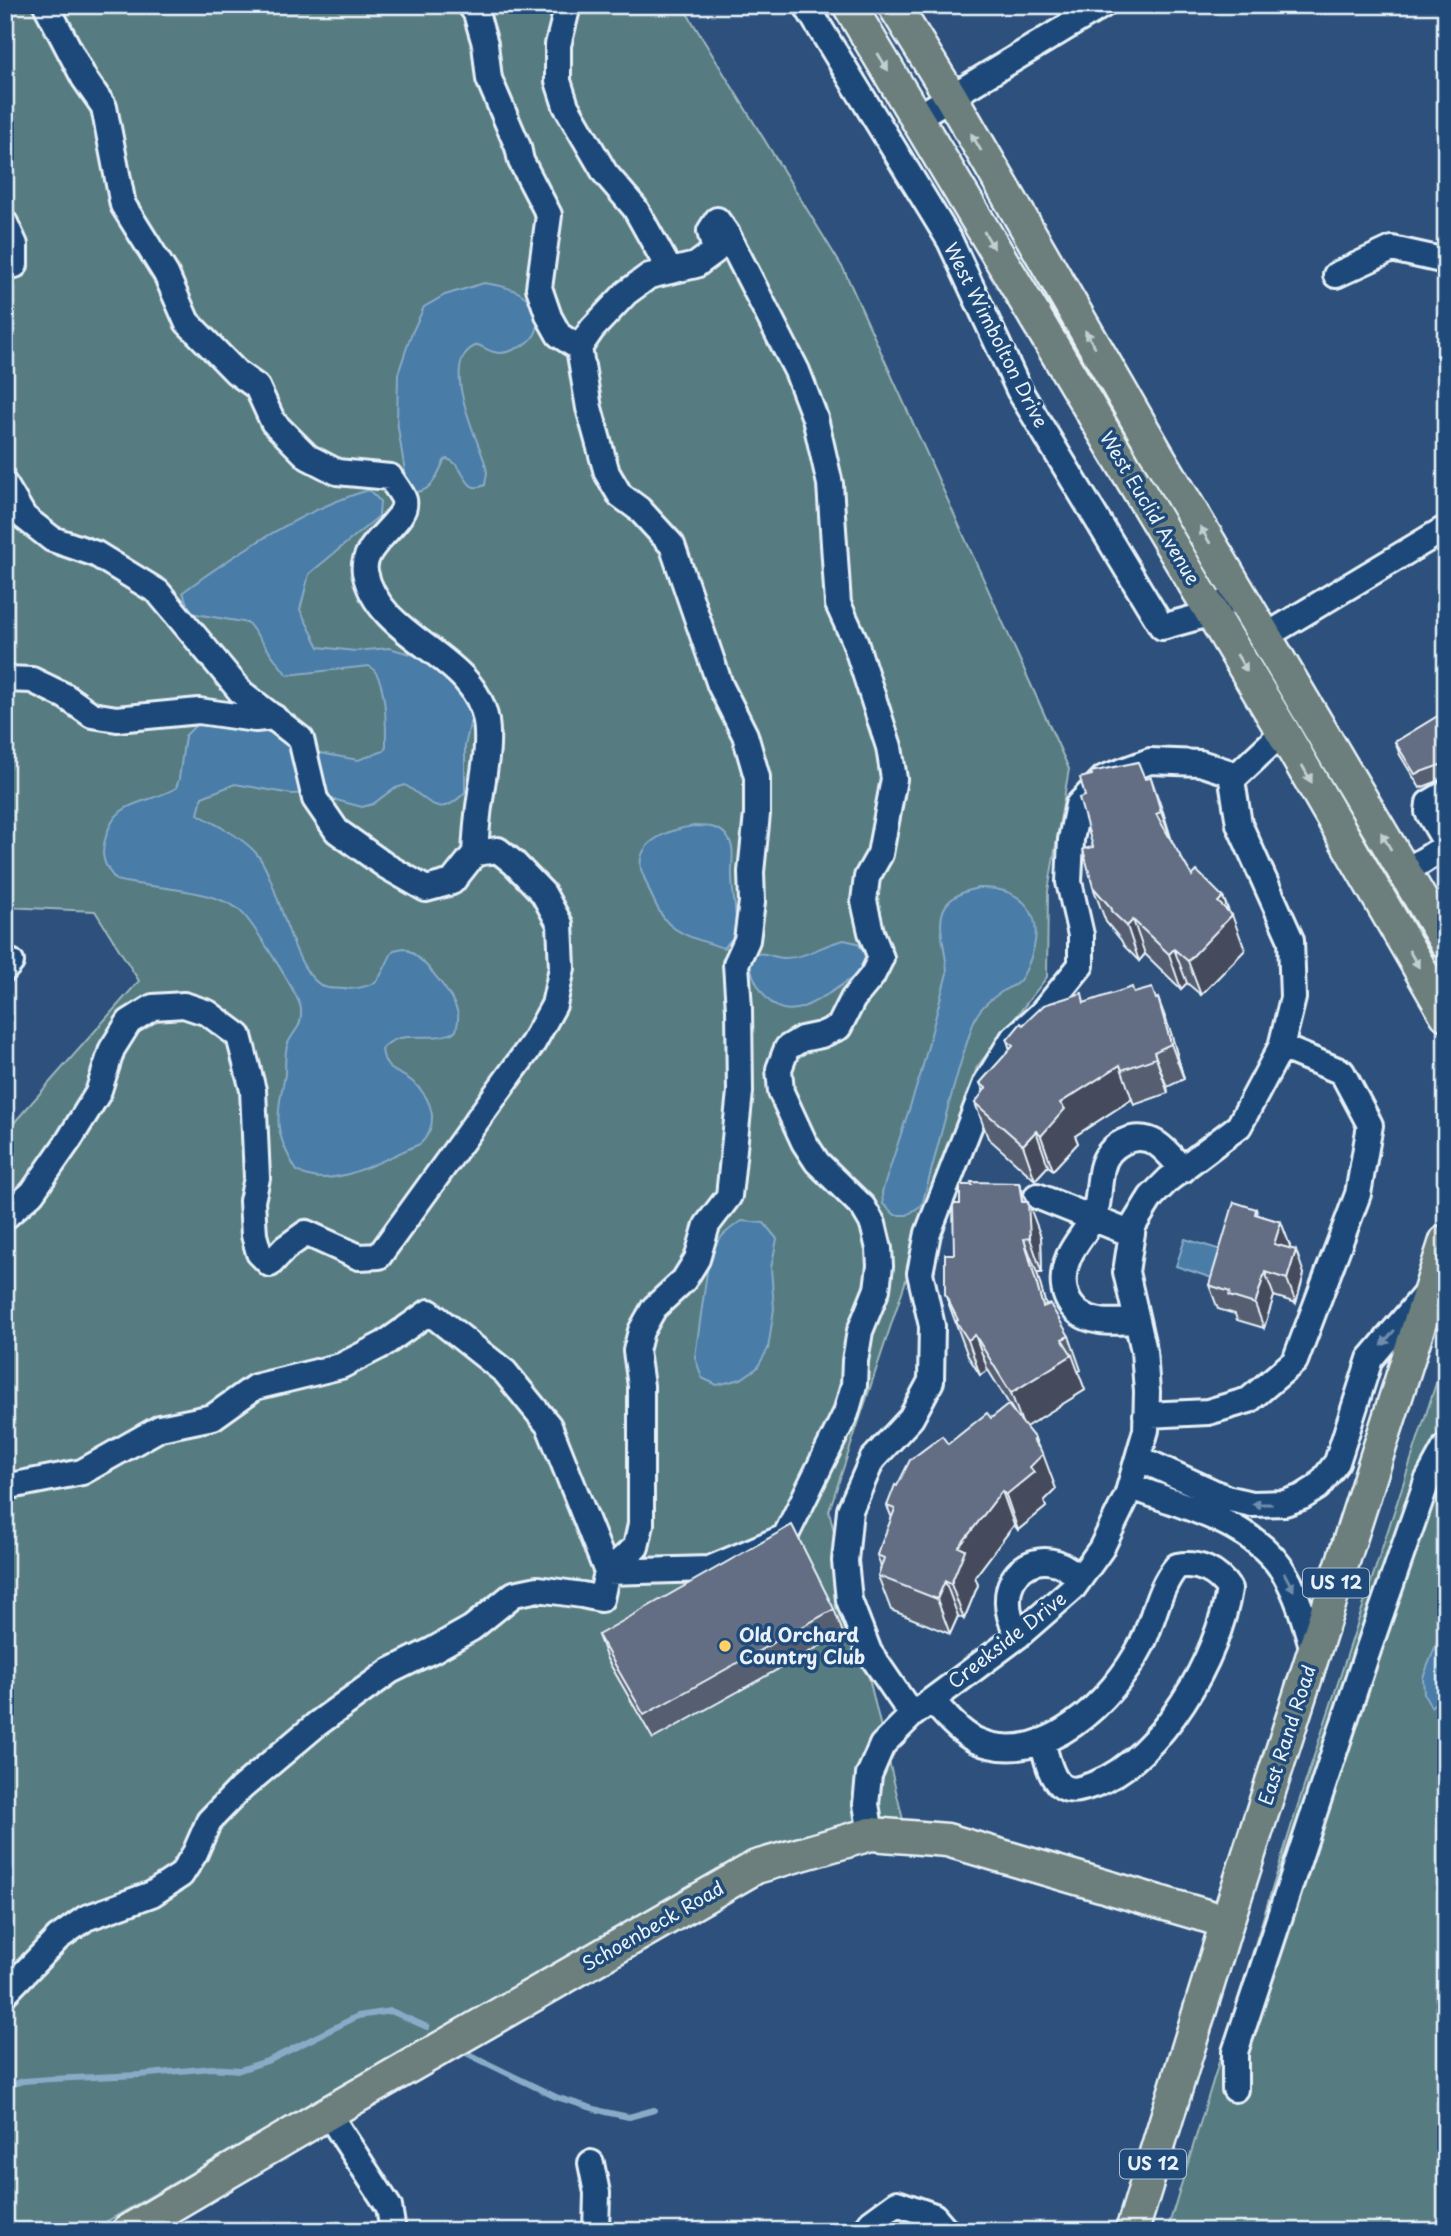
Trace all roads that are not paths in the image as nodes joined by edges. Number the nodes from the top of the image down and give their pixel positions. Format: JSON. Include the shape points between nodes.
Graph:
{"nodes":[{"id":1,"x":46,"y":5,"type":"edge"},
{"id":2,"x":470,"y":5,"type":"edge"},
{"id":3,"x":568,"y":5,"type":"edge"},
{"id":4,"x":806,"y":5,"type":"edge"},
{"id":5,"x":849,"y":5,"type":"edge"},
{"id":6,"x":894,"y":5,"type":"edge"},
{"id":7,"x":1103,"y":5,"type":"edge"},
{"id":8,"x":951,"y":97,"type":"junction"},
{"id":9,"x":916,"y":118,"type":"junction"},
{"id":10,"x":5,"y":223,"type":"edge"},
{"id":11,"x":1446,"y":261,"type":"edge"},
{"id":12,"x":5,"y":266,"type":"edge"},
{"id":13,"x":670,"y":271,"type":"junction"},
{"id":14,"x":1336,"y":275,"type":"dead end"},
{"id":15,"x":579,"y":348,"type":"junction"},
{"id":16,"x":5,"y":485,"type":"edge"},
{"id":17,"x":1446,"y":528,"type":"edge"},
{"id":18,"x":1240,"y":594,"type":"junction"},
{"id":19,"x":1211,"y":611,"type":"junction"},
{"id":20,"x":1266,"y":636,"type":"junction"},
{"id":21,"x":5,"y":679,"type":"edge"},
{"id":22,"x":274,"y":717,"type":"junction"},
{"id":23,"x":1283,"y":732,"type":"junction"},
{"id":24,"x":1237,"y":775,"type":"junction"},
{"id":25,"x":1446,"y":793,"type":"edge"},
{"id":26,"x":1446,"y":844,"type":"edge"},
{"id":27,"x":475,"y":853,"type":"junction"},
{"id":28,"x":1405,"y":872,"type":"junction"},
{"id":29,"x":1446,"y":942,"type":"edge"},
{"id":30,"x":1446,"y":1014,"type":"edge"},
{"id":31,"x":1281,"y":1047,"type":"junction"},
{"id":32,"x":1183,"y":1170,"type":"junction"},
{"id":33,"x":1037,"y":1196,"type":"dead end"},
{"id":34,"x":5,"y":1217,"type":"edge"},
{"id":35,"x":1093,"y":1218,"type":"junction"},
{"id":36,"x":1132,"y":1234,"type":"junction"},
{"id":37,"x":1446,"y":1241,"type":"edge"},
{"id":38,"x":1432,"y":1286,"type":"junction"},
{"id":39,"x":1137,"y":1321,"type":"junction"},
{"id":40,"x":1146,"y":1415,"type":"junction"},
{"id":41,"x":1446,"y":1446,"type":"edge"},
{"id":42,"x":1138,"y":1458,"type":"junction"},
{"id":43,"x":1130,"y":1486,"type":"junction"},
{"id":44,"x":5,"y":1487,"type":"edge"},
{"id":45,"x":607,"y":1572,"type":"junction"},
{"id":46,"x":1081,"y":1577,"type":"junction"},
{"id":47,"x":1018,"y":1636,"type":"junction"},
{"id":48,"x":1314,"y":1653,"type":"junction"},
{"id":49,"x":932,"y":1700,"type":"junction"},
{"id":50,"x":912,"y":1715,"type":"junction"},
{"id":51,"x":1042,"y":1741,"type":"junction"},
{"id":52,"x":871,"y":1834,"type":"junction"},
{"id":53,"x":1227,"y":1922,"type":"junction"},
{"id":54,"x":5,"y":1993,"type":"edge"},
{"id":55,"x":1236,"y":2089,"type":"dead end"},
{"id":56,"x":328,"y":2113,"type":"junction"},
{"id":57,"x":591,"y":2163,"type":"dead end"},
{"id":58,"x":128,"y":2231,"type":"edge"},
{"id":59,"x":393,"y":2231,"type":"edge"},
{"id":60,"x":596,"y":2231,"type":"edge"},
{"id":61,"x":864,"y":2231,"type":"edge"},
{"id":62,"x":947,"y":2231,"type":"edge"},
{"id":63,"x":1132,"y":2231,"type":"edge"}],
"edges":[{"from":1,"to":27,"type":"street","via":[[104,107],[123,205],[166,274],[187,322],[257,387],[273,422],[308,457],[337,472],[390,477],[404,501],[402,514],[370,550],[365,570],[389,615],[459,673],[477,694],[486,720],[488,752]]},
{"from":2,"to":15,"type":"street","via":[[485,44],[489,79],[521,162],[549,215],[539,288],[559,335]]},
{"from":3,"to":13,"type":"street","via":[[558,45],[558,81],[566,106],[605,173],[635,208]]},
{"from":4,"to":19,"type":"street","name":"West Wimbolton Drive","via":[[950,241],[1019,390],[1162,627]]},
{"from":5,"to":9,"type":"main road","name":"West Euclid Avenue","one_way":true},
{"from":6,"to":8,"type":"main road","name":"West Euclid Avenue"},
{"from":7,"to":8,"type":"street"},
{"from":8,"to":9,"type":"street"},
{"from":18,"to":8,"type":"main road","name":"West Euclid Avenue","one_way":true},
{"from":9,"to":19,"type":"main road","name":"West Euclid Avenue","one_way":true},
{"from":10,"to":12,"type":"street","via":[[15,245],[15,265]]},
{"from":11,"to":14,"type":"street","via":[[1392,249]]},
{"from":13,"to":15,"type":"street","via":[[649,276],[626,293]]},
{"from":13,"to":45,"type":"street","via":[[696,265],[715,251],[710,230],[717,220],[797,371],[815,418],[830,484],[838,604],[889,747],[894,779],[880,854],[867,877],[864,901],[881,958],[839,1027],[787,1048],[779,1069],[781,1092],[804,1142],[873,1224],[880,1266],[877,1289],[860,1331],[846,1413],[785,1536],[709,1569]]},
{"from":15,"to":45,"type":"street","via":[[607,473],[620,495],[672,545],[757,777],[752,902],[747,940],[736,964],[740,1092],[729,1196],[707,1225],[697,1259],[684,1280],[654,1308],[641,1331],[636,1351],[641,1386],[641,1524],[636,1547]]},
{"from":16,"to":22,"type":"street","via":[[24,517],[52,539],[96,554],[158,592],[242,693]]},
{"from":17,"to":20,"type":"street"},
{"from":18,"to":19,"type":"street","name":"West Wimbolton Drive"},
{"from":18,"to":20,"type":"main road","name":"West Euclid Avenue"},
{"from":19,"to":23,"type":"main road","name":"West Euclid Avenue","one_way":true},
{"from":28,"to":20,"type":"main road","name":"West Euclid Avenue","one_way":true},
{"from":21,"to":22,"type":"street","via":[[32,680],[92,716],[117,719],[199,711],[255,719]]},
{"from":22,"to":27,"type":"street","via":[[301,739],[315,799],[337,831],[386,866],[426,889],[452,882]]},
{"from":23,"to":24,"type":"street"},
{"from":23,"to":30,"type":"main road","name":"West Euclid Avenue","one_way":true},
{"from":24,"to":31,"type":"street","name":"Creekside Drive","via":[[1231,780],[1239,824],[1291,940],[1293,998]]},
{"from":24,"to":50,"type":"street","via":[[1199,763],[1150,761],[1104,778],[1078,805],[1069,882],[1081,935],[1081,965],[1013,1040],[986,1083],[928,1233],[920,1273],[932,1326],[931,1381],[911,1418],[872,1460],[850,1510],[845,1561],[849,1600],[869,1652]]},
{"from":25,"to":26,"type":"street","via":[[1429,803],[1428,813]]},
{"from":26,"to":28,"type":"street"},
{"from":27,"to":34,"type":"street","via":[[498,850],[544,893],[560,925],[562,968],[554,1005],[533,1043],[379,1256],[359,1257],[306,1233],[270,1264],[259,1253],[252,1201],[257,1178],[253,1090],[239,1036],[208,1013],[184,1005],[153,1007],[129,1023],[112,1049],[98,1093],[69,1140],[32,1193]]},
{"from":28,"to":29,"type":"main road","name":"West Euclid Avenue"},
{"from":31,"to":32,"type":"street","name":"Creekside Drive","via":[[1239,1126]]},
{"from":31,"to":40,"type":"street","via":[[1342,1072],[1370,1125],[1358,1194],[1295,1361],[1249,1400],[1208,1412]]},
{"from":32,"to":35,"type":"street","via":[[1155,1142],[1129,1140],[1115,1146],[1102,1167]]},
{"from":32,"to":36,"type":"street","name":"Creekside Drive","via":[[1151,1197]]},
{"from":33,"to":35,"type":"street"},
{"from":35,"to":36,"type":"street"},
{"from":35,"to":39,"type":"street","via":[[1064,1271],[1067,1296],[1084,1317]]},
{"from":36,"to":39,"type":"street","name":"Creekside Drive","via":[[1126,1272]]},
{"from":37,"to":38,"type":"main road","name":"East Rand Road","number":"US 12"},
{"from":38,"to":42,"type":"street","one_way":true,"via":[[1370,1359],[1337,1462],[1318,1487],[1302,1497],[1285,1503],[1252,1504],[1226,1498]]},
{"from":38,"to":48,"type":"main road","name":"East Rand Road","number":"US 12"},
{"from":39,"to":40,"type":"street","name":"Creekside Drive","via":[[1144,1351]]},
{"from":40,"to":42,"type":"street","name":"Creekside Drive"},
{"from":41,"to":55,"type":"street","via":[[1427,1481],[1366,1656],[1235,2052]]},
{"from":42,"to":43,"type":"street","name":"Creekside Drive"},
{"from":43,"to":46,"type":"street","name":"Creekside Drive","via":[[1101,1549]]},
{"from":43,"to":48,"type":"street","one_way":true,"via":[[1217,1520],[1267,1550],[1297,1598]]},
{"from":44,"to":45,"type":"street","via":[[82,1472],[160,1428],[213,1417],[255,1387],[341,1366],[384,1344],[429,1312],[505,1372],[549,1426]]},
{"from":45,"to":54,"type":"street","via":[[601,1600],[538,1589],[514,1594],[472,1628],[390,1671],[240,1789],[209,1821],[181,1875],[152,1894],[86,1918],[58,1938]]},
{"from":46,"to":47,"type":"street","name":"Creekside Drive"},
{"from":46,"to":47,"type":"street","via":[[1057,1563],[1038,1560],[1023,1566],[1007,1598]]},
{"from":47,"to":49,"type":"street","name":"Creekside Drive"},
{"from":48,"to":53,"type":"main road","name":"East Rand Road","number":"US 12"},
{"from":49,"to":50,"type":"street","name":"Creekside Drive"},
{"from":49,"to":51,"type":"street","via":[[976,1740],[1014,1747]]},
{"from":50,"to":52,"type":"street","name":"Creekside Drive","via":[[882,1745],[869,1775],[866,1804]]},
{"from":51,"to":51,"type":"street","via":[[1084,1717],[1110,1691],[1142,1643],[1162,1590],[1177,1566],[1196,1565],[1221,1578],[1229,1589],[1226,1606],[1215,1641],[1184,1704],[1125,1768],[1091,1786],[1068,1790],[1053,1775]]},
{"from":52,"to":53,"type":"main road","name":"Schoenbeck Road","via":[[947,1840]]},
{"from":52,"to":56,"type":"main road","name":"Schoenbeck Road","via":[[756,1867]]},
{"from":53,"to":63,"type":"main road","name":"East Rand Road","number":"US 12"},
{"from":56,"to":58,"type":"main road","name":"Schoenbeck Road"},
{"from":56,"to":59,"type":"street","via":[[389,2207]]},
{"from":57,"to":60,"type":"street","via":[[597,2193]]},
{"from":61,"to":62,"type":"street","via":[[897,2203],[934,2216]]}]}
